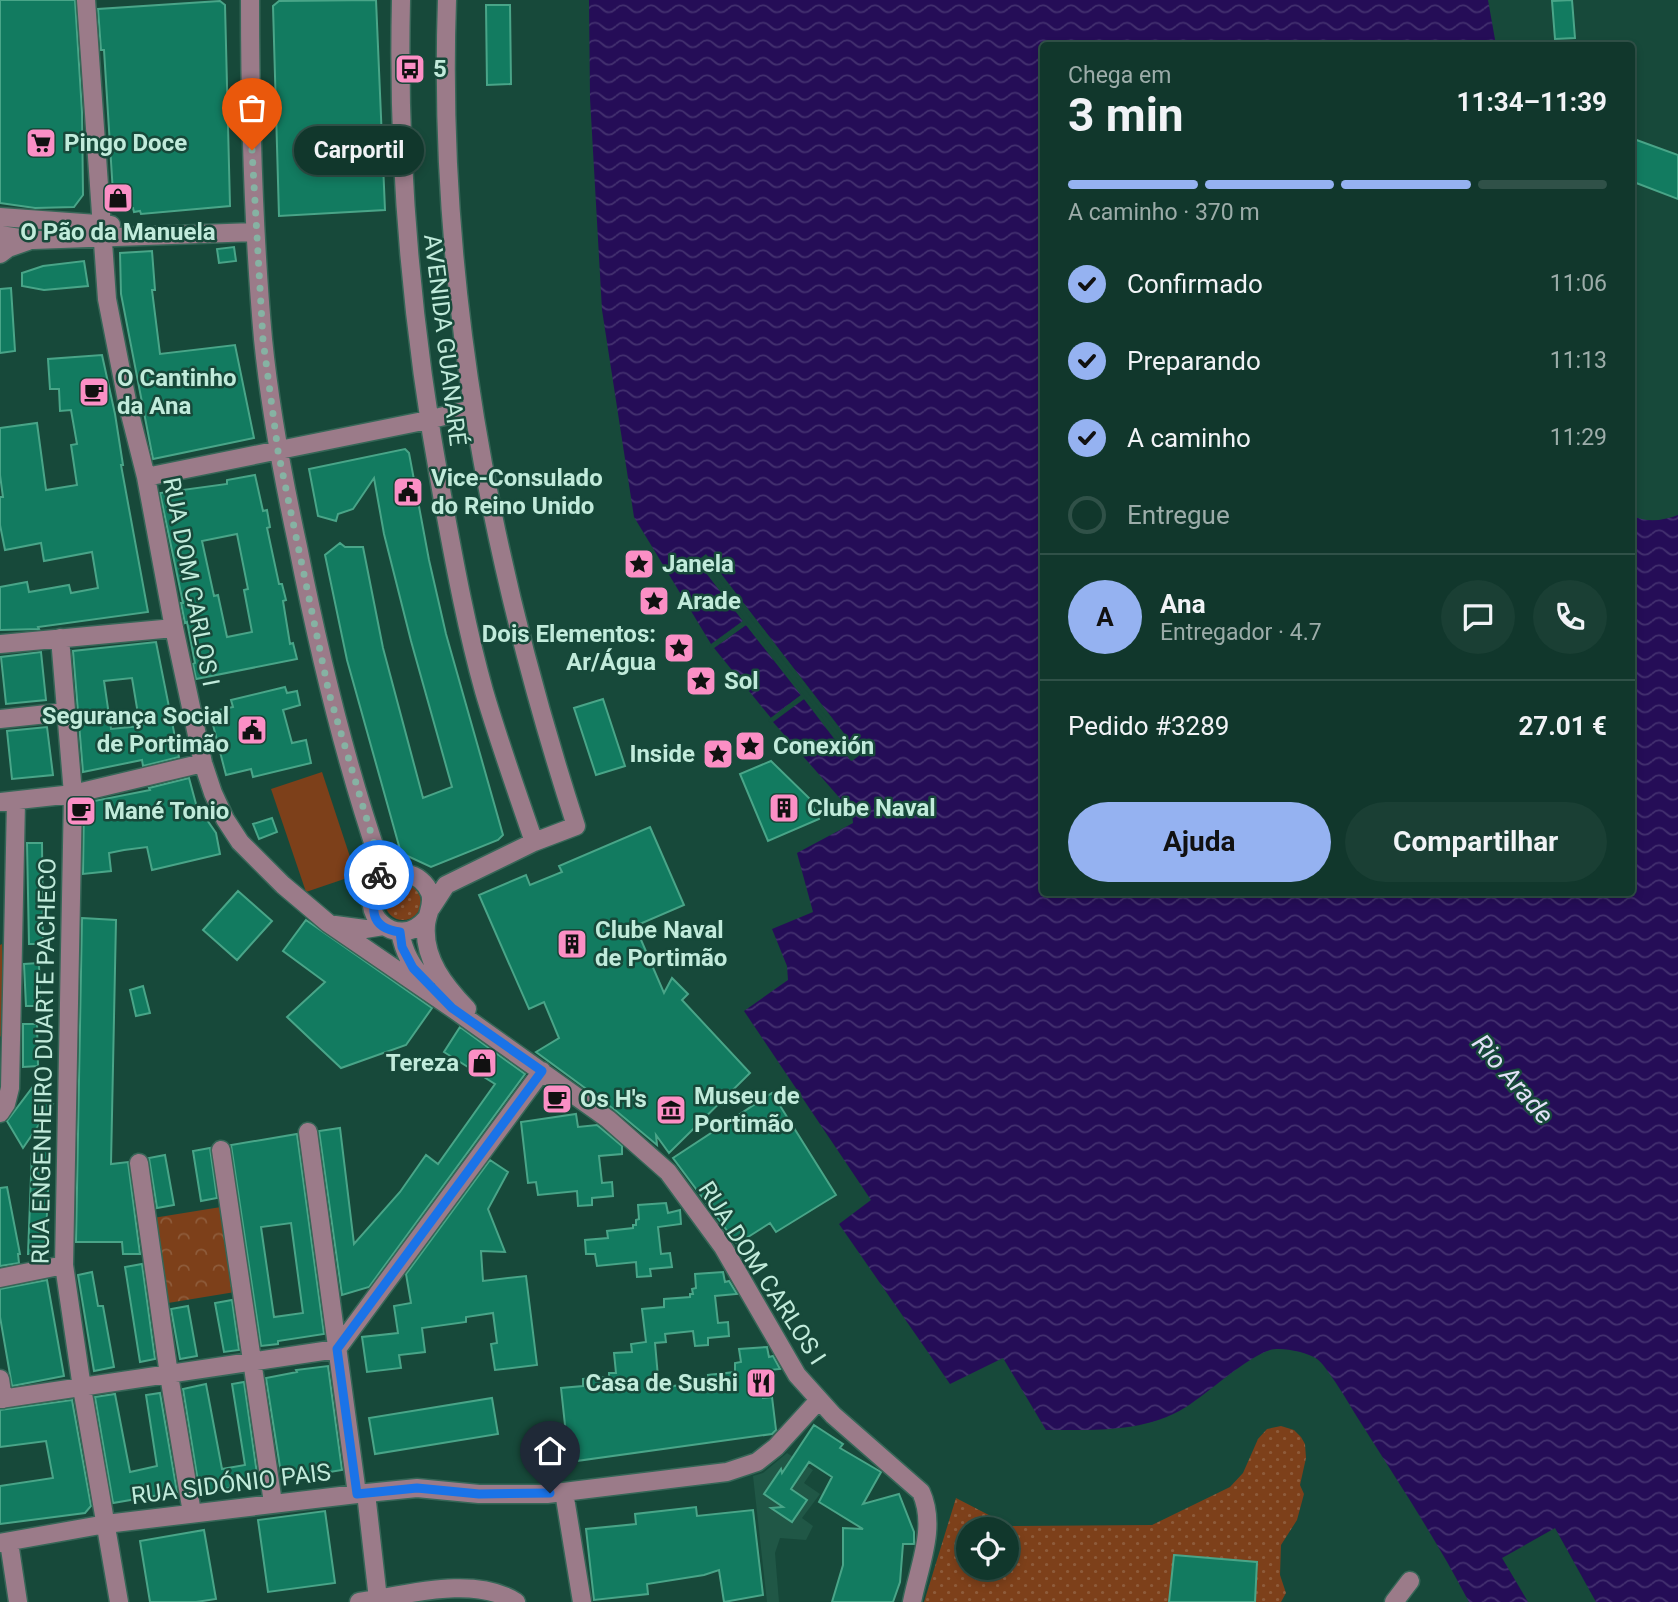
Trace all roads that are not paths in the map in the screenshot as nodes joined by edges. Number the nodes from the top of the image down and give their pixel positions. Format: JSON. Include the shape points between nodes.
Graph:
{"nodes":[{"id":1,"x":86,"y":0,"type":"edge"},
{"id":2,"x":250,"y":0,"type":"edge"},
{"id":3,"x":401,"y":0,"type":"edge"},
{"id":4,"x":447,"y":0,"type":"edge"},
{"id":5,"x":94,"y":98,"type":"junction"},
{"id":6,"x":0,"y":217,"type":"edge"},
{"id":7,"x":71,"y":222,"type":"junction"},
{"id":8,"x":255,"y":227,"type":"junction"},
{"id":9,"x":102,"y":231,"type":"junction"},
{"id":10,"x":0,"y":235,"type":"edge"},
{"id":11,"x":33,"y":240,"type":"junction"},
{"id":12,"x":0,"y":254,"type":"edge"},
{"id":13,"x":472,"y":409,"type":"junction"},
{"id":14,"x":428,"y":420,"type":"junction"},
{"id":15,"x":278,"y":451,"type":"junction"},
{"id":16,"x":146,"y":477,"type":"junction"},
{"id":17,"x":174,"y":628,"type":"junction"},
{"id":18,"x":60,"y":638,"type":"junction"},
{"id":19,"x":0,"y":644,"type":"edge"},
{"id":20,"x":66,"y":712,"type":"junction"},
{"id":21,"x":0,"y":719,"type":"edge"},
{"id":22,"x":203,"y":762,"type":"junction"},
{"id":23,"x":73,"y":794,"type":"junction"},
{"id":24,"x":8,"y":802,"type":"edge"},
{"id":25,"x":534,"y":842,"type":"junction"},
{"id":26,"x":377,"y":887,"type":"junction"},
{"id":27,"x":429,"y":914,"type":"junction"},
{"id":28,"x":328,"y":923,"type":"junction"},
{"id":29,"x":391,"y":929,"type":"junction"},
{"id":30,"x":7,"y":930,"type":"edge"},
{"id":31,"x":452,"y":1008,"type":"junction"},
{"id":32,"x":496,"y":1040,"type":"junction"},
{"id":33,"x":6,"y":1058,"type":"edge"},
{"id":34,"x":542,"y":1071,"type":"junction"},
{"id":35,"x":0,"y":1113,"type":"edge"},
{"id":36,"x":308,"y":1132,"type":"dead end"},
{"id":37,"x":221,"y":1150,"type":"dead end"},
{"id":38,"x":139,"y":1163,"type":"dead end"},
{"id":39,"x":64,"y":1265,"type":"junction"},
{"id":40,"x":0,"y":1278,"type":"edge"},
{"id":41,"x":337,"y":1349,"type":"junction"},
{"id":42,"x":253,"y":1362,"type":"junction"},
{"id":43,"x":169,"y":1375,"type":"junction"},
{"id":44,"x":0,"y":1379,"type":"edge"},
{"id":45,"x":82,"y":1388,"type":"junction"},
{"id":46,"x":1,"y":1399,"type":"edge"},
{"id":47,"x":818,"y":1401,"type":"junction"},
{"id":48,"x":564,"y":1492,"type":"junction"},
{"id":49,"x":362,"y":1493,"type":"junction"},
{"id":50,"x":273,"y":1503,"type":"junction"},
{"id":51,"x":192,"y":1513,"type":"junction"},
{"id":52,"x":106,"y":1524,"type":"junction"},
{"id":53,"x":4,"y":1543,"type":"edge"},
{"id":54,"x":1410,"y":1581,"type":"dead end"},
{"id":55,"x":378,"y":1599,"type":"junction"},
{"id":56,"x":18,"y":1602,"type":"edge"},
{"id":57,"x":119,"y":1602,"type":"edge"},
{"id":58,"x":359,"y":1602,"type":"edge"},
{"id":59,"x":516,"y":1602,"type":"edge"},
{"id":60,"x":582,"y":1602,"type":"edge"},
{"id":61,"x":912,"y":1602,"type":"edge"},
{"id":62,"x":1394,"y":1602,"type":"edge"}],
"edges":[{"from":1,"to":5,"type":"street","name":"RUA DOM CARLOS I"},
{"from":2,"to":8,"type":"street"},
{"from":3,"to":14,"type":"street","name":"AVENIDA GUANARÉ","via":[[401,145],[409,272]]},
{"from":4,"to":13,"type":"street","via":[[445,117],[459,312]]},
{"from":5,"to":7,"type":"street","name":"RUA DOM CARLOS I","via":[[93,192],[88,218]]},
{"from":5,"to":9,"type":"street","name":"RUA DOM CARLOS I"},
{"from":6,"to":7,"type":"street"},
{"from":7,"to":9,"type":"street"},
{"from":8,"to":9,"type":"street"},
{"from":8,"to":15,"type":"street","via":[[263,340]]},
{"from":9,"to":11,"type":"street"},
{"from":9,"to":16,"type":"street","name":"RUA DOM CARLOS I","via":[[107,299]]},
{"from":10,"to":11,"type":"street"},
{"from":11,"to":12,"type":"street"},
{"from":13,"to":14,"type":"street"},
{"from":13,"to":25,"type":"street","via":[[511,605],[576,826]]},
{"from":14,"to":15,"type":"street"},
{"from":14,"to":25,"type":"street","name":"AVENIDA GUANARÉ","via":[[484,690]]},
{"from":15,"to":16,"type":"street"},
{"from":15,"to":26,"type":"street","via":[[329,693],[379,860]]},
{"from":16,"to":17,"type":"street","name":"RUA DOM CARLOS I"},
{"from":17,"to":18,"type":"street"},
{"from":17,"to":22,"type":"street","name":"RUA DOM CARLOS I"},
{"from":18,"to":19,"type":"street"},
{"from":18,"to":20,"type":"street","name":"RUA ENGENHEIRO DUARTE PACHECO"},
{"from":20,"to":21,"type":"street"},
{"from":20,"to":23,"type":"street","name":"RUA ENGENHEIRO DUARTE PACHECO"},
{"from":22,"to":23,"type":"street"},
{"from":22,"to":28,"type":"street","name":"RUA DOM CARLOS I","via":[[213,793],[240,842]]},
{"from":23,"to":24,"type":"street"},
{"from":23,"to":39,"type":"street","name":"RUA ENGENHEIRO DUARTE PACHECO"},
{"from":24,"to":30,"type":"street"},
{"from":25,"to":27,"type":"street","via":[[446,885]]},
{"from":26,"to":27,"type":"street","via":[[392,876],[421,880],[428,890]]},
{"from":26,"to":29,"type":"street","via":[[373,910]]},
{"from":27,"to":29,"type":"street","via":[[417,928]]},
{"from":27,"to":32,"type":"street","via":[[425,936],[436,970]]},
{"from":28,"to":29,"type":"street"},
{"from":28,"to":31,"type":"street","name":"RUA DOM CARLOS I"},
{"from":29,"to":31,"type":"street","via":[[413,968]]},
{"from":30,"to":33,"type":"street"},
{"from":31,"to":32,"type":"street","name":"RUA DOM CARLOS I"},
{"from":32,"to":34,"type":"street","name":"RUA DOM CARLOS I"},
{"from":33,"to":35,"type":"street","via":[[9,1096]]},
{"from":34,"to":41,"type":"street"},
{"from":34,"to":47,"type":"street","name":"RUA DOM CARLOS I","via":[[608,1119],[668,1172],[723,1247],[797,1375]]},
{"from":36,"to":41,"type":"street"},
{"from":37,"to":42,"type":"street"},
{"from":38,"to":43,"type":"street"},
{"from":39,"to":40,"type":"street"},
{"from":39,"to":45,"type":"street","name":"RUA ENGENHEIRO DUARTE PACHECO"},
{"from":41,"to":42,"type":"street"},
{"from":41,"to":49,"type":"street"},
{"from":42,"to":43,"type":"street"},
{"from":42,"to":50,"type":"street"},
{"from":43,"to":45,"type":"street"},
{"from":43,"to":51,"type":"street"},
{"from":44,"to":46,"type":"street"},
{"from":45,"to":46,"type":"street"},
{"from":45,"to":52,"type":"street","name":"RUA ENGENHEIRO DUARTE PACHECO"},
{"from":47,"to":48,"type":"street","name":"RUA SIDÓNIO PAIS","via":[[776,1447],[744,1468]]},
{"from":47,"to":61,"type":"street","name":"RUA DOM CARLOS I","via":[[921,1492],[928,1506]]},
{"from":48,"to":49,"type":"street","name":"RUA SIDÓNIO PAIS","via":[[479,1494],[417,1488]]},
{"from":48,"to":60,"type":"street"},
{"from":49,"to":50,"type":"street","name":"RUA SIDÓNIO PAIS"},
{"from":49,"to":55,"type":"street"},
{"from":50,"to":51,"type":"street","name":"RUA SIDÓNIO PAIS"},
{"from":51,"to":52,"type":"street","name":"RUA SIDÓNIO PAIS"},
{"from":52,"to":53,"type":"street","name":"RUA SIDÓNIO PAIS"},
{"from":52,"to":57,"type":"street","name":"RUA ENGENHEIRO DUARTE PACHECO"},
{"from":53,"to":56,"type":"street"},
{"from":54,"to":62,"type":"street"},
{"from":55,"to":58,"type":"street"},
{"from":55,"to":59,"type":"street","via":[[466,1587],[492,1590]]}]}
